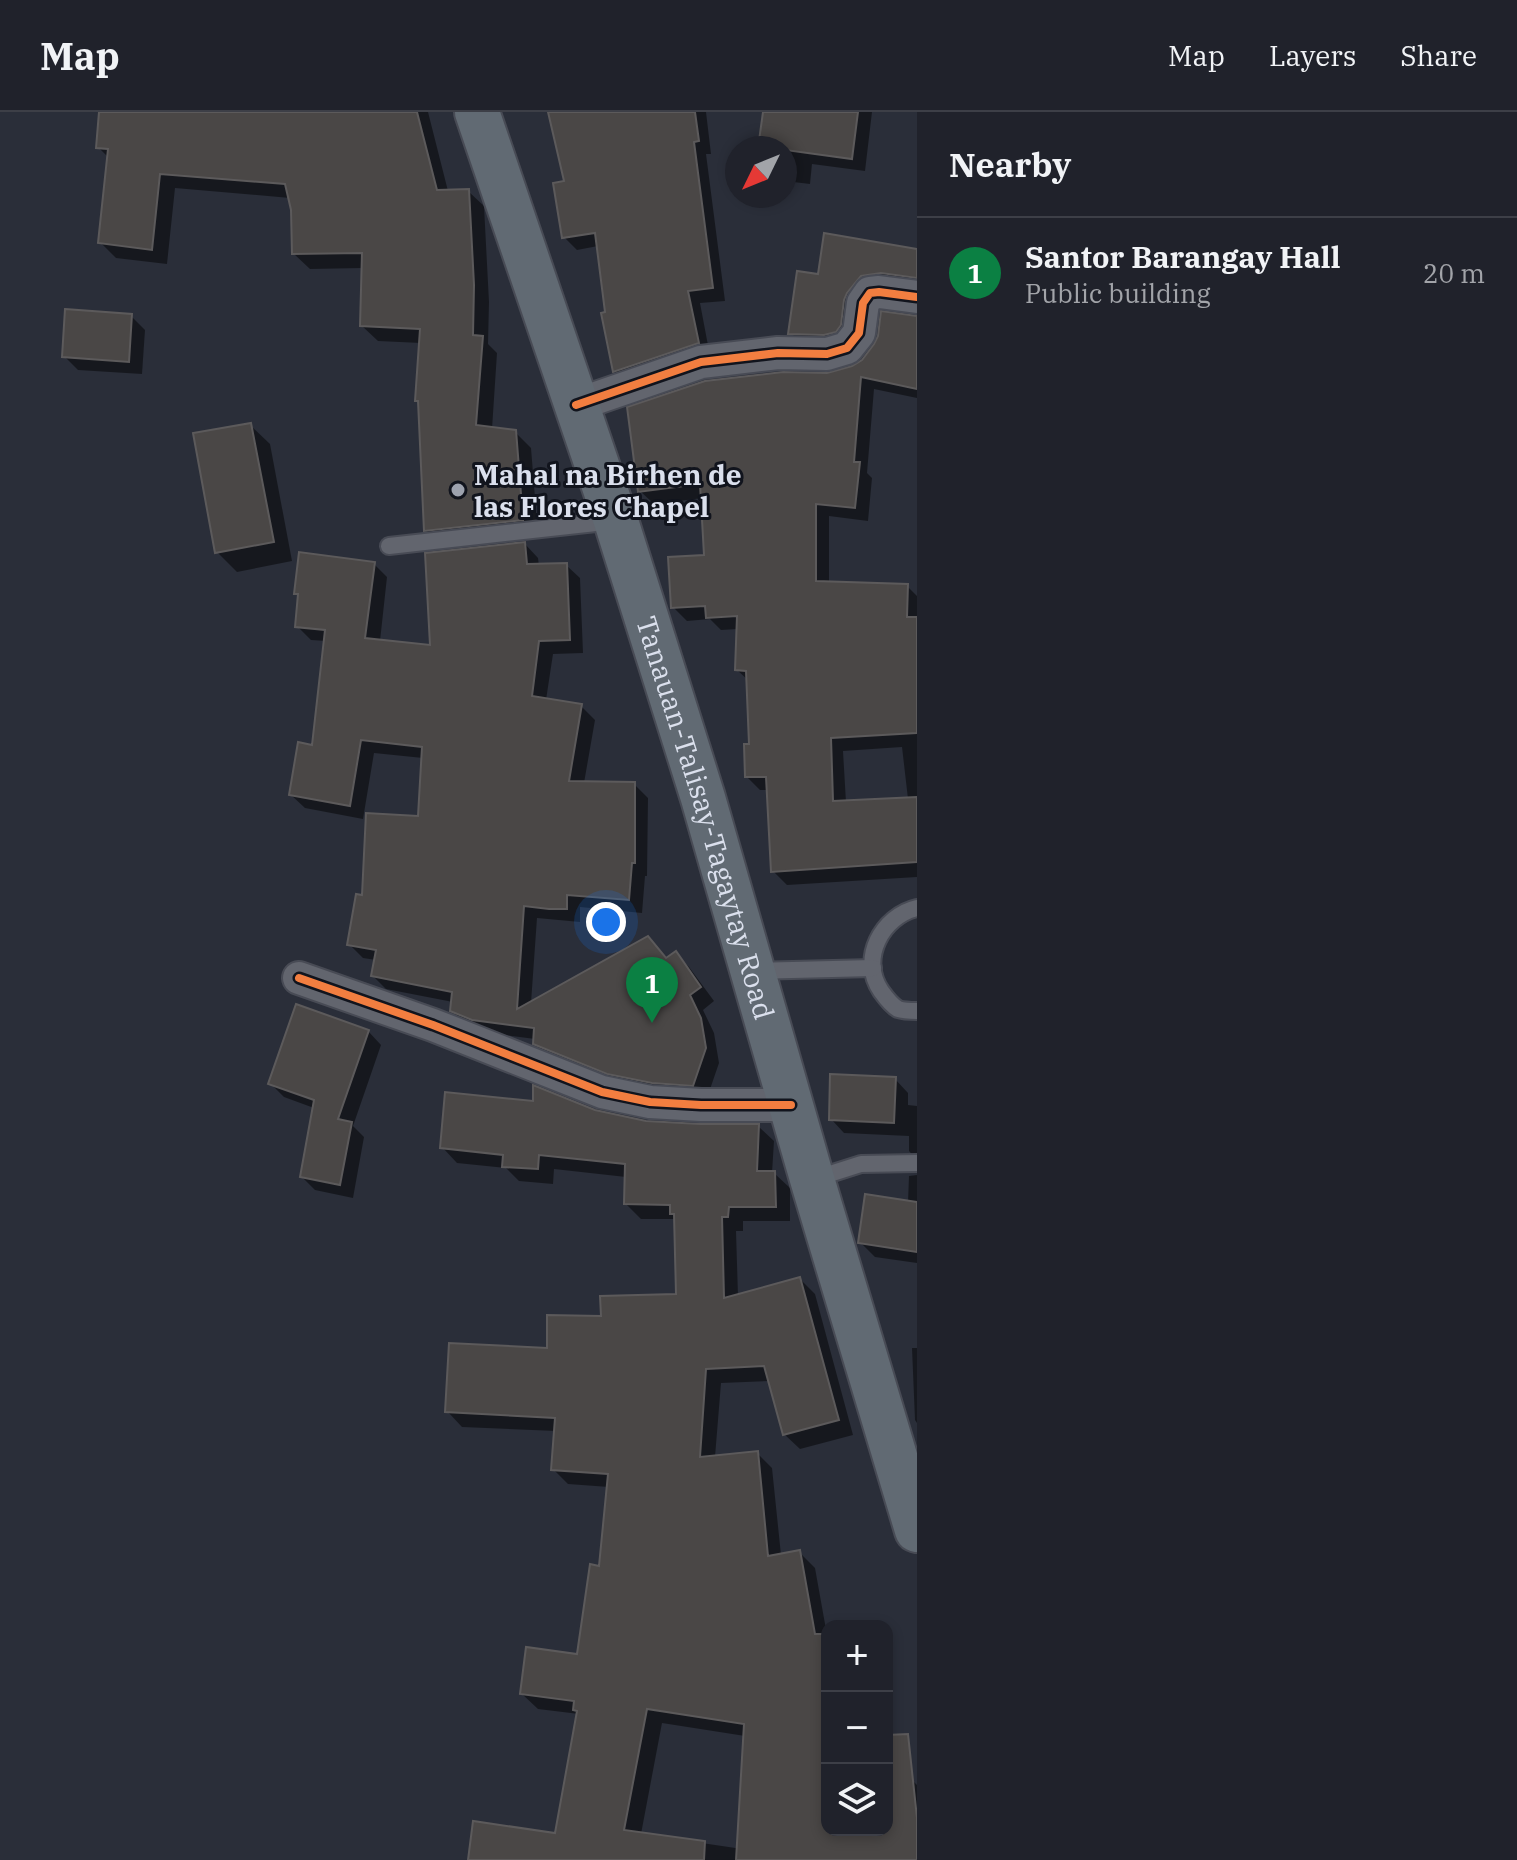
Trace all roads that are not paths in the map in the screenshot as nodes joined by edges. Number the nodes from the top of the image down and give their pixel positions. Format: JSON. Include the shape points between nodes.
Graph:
{"nodes":[{"id":1,"x":477,"y":112,"type":"edge"},
{"id":2,"x":917,"y":297,"type":"edge"},
{"id":3,"x":576,"y":405,"type":"junction"},
{"id":4,"x":616,"y":521,"type":"junction"},
{"id":5,"x":389,"y":546,"type":"dead end"},
{"id":6,"x":917,"y":908,"type":"edge"},
{"id":7,"x":873,"y":968,"type":"junction"},
{"id":8,"x":752,"y":971,"type":"junction"},
{"id":9,"x":299,"y":978,"type":"dead end"},
{"id":10,"x":917,"y":1011,"type":"edge"},
{"id":11,"x":791,"y":1105,"type":"junction"},
{"id":12,"x":917,"y":1163,"type":"edge"},
{"id":13,"x":812,"y":1179,"type":"junction"},
{"id":14,"x":917,"y":1530,"type":"edge"}],
"edges":[{"from":1,"to":3,"type":"main road","name":"Tanauan-Talisay-Tagaytay Road"},
{"from":2,"to":3,"type":"street","via":[[870,293],[863,303],[859,333],[847,348],[827,354],[778,353],[701,362]]},
{"from":3,"to":4,"type":"main road","name":"Tanauan-Talisay-Tagaytay Road"},
{"from":4,"to":5,"type":"lane"},
{"from":4,"to":8,"type":"main road","name":"Tanauan-Talisay-Tagaytay Road"},
{"from":6,"to":7,"type":"lane","via":[[892,920],[880,934]]},
{"from":7,"to":8,"type":"lane"},
{"from":7,"to":10,"type":"lane","via":[[889,1002]]},
{"from":8,"to":11,"type":"main road","name":"Tanauan-Talisay-Tagaytay Road"},
{"from":9,"to":11,"type":"street","via":[[602,1092],[650,1102]]},
{"from":11,"to":13,"type":"main road","name":"Tanauan-Talisay-Tagaytay Road"},
{"from":12,"to":13,"type":"lane","via":[[861,1164]]},
{"from":13,"to":14,"type":"main road","name":"Tanauan-Talisay-Tagaytay Road"}]}
